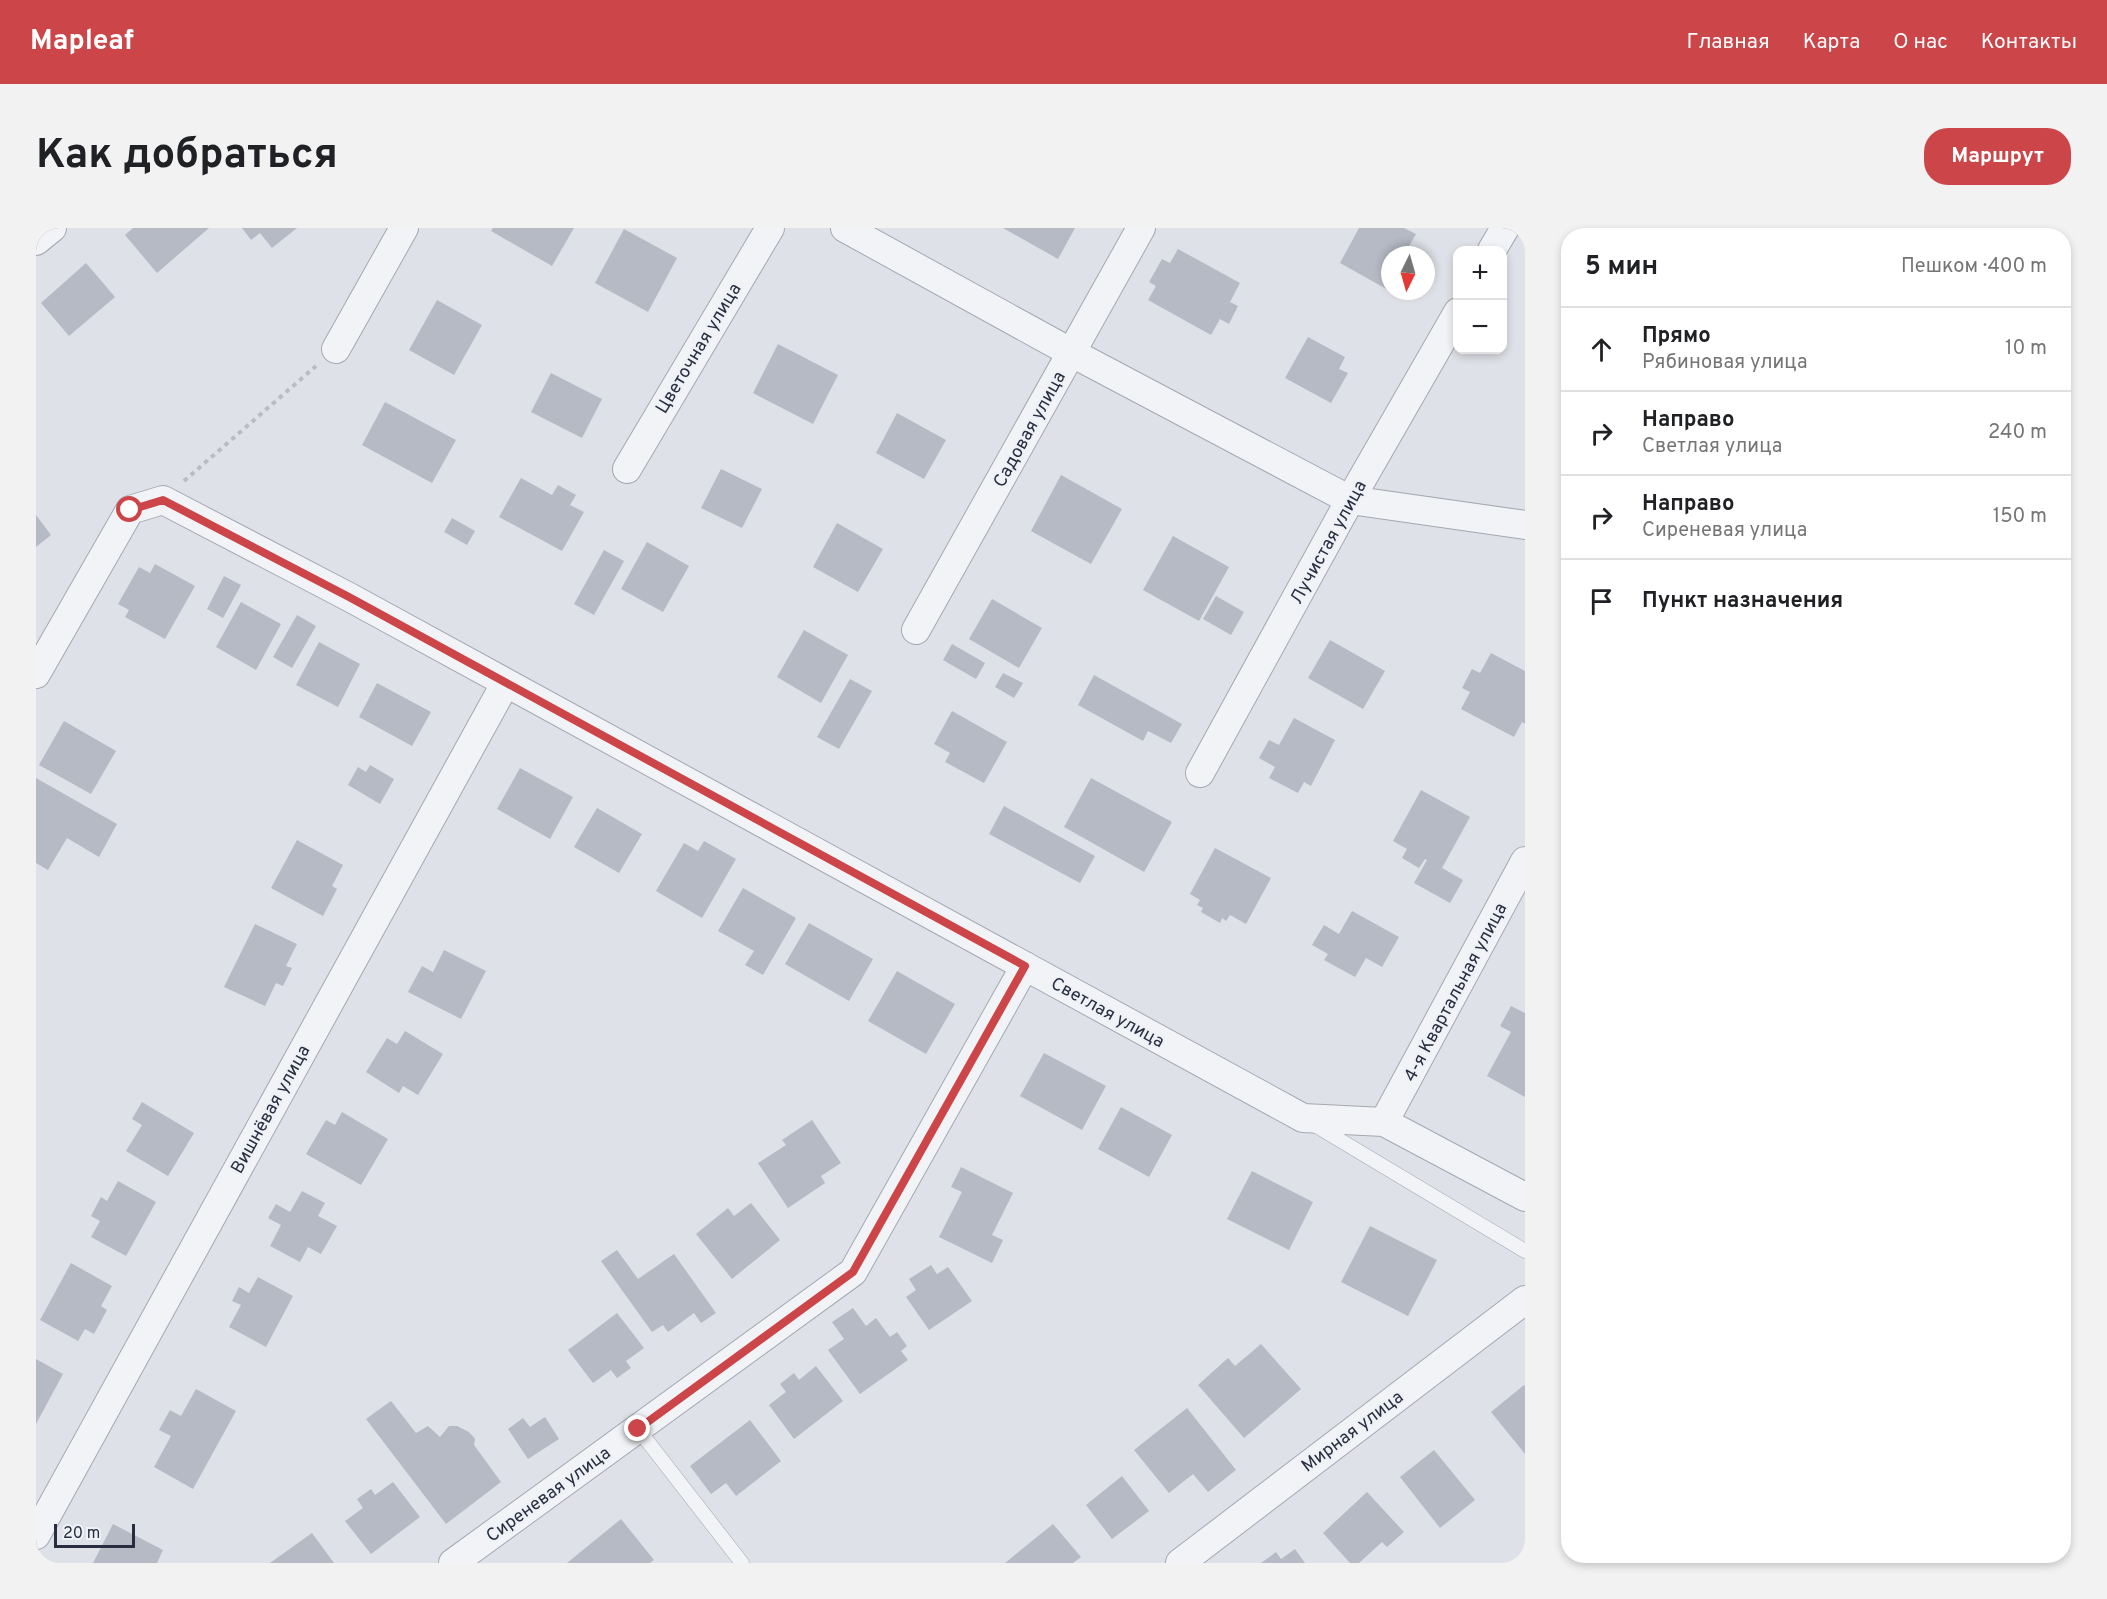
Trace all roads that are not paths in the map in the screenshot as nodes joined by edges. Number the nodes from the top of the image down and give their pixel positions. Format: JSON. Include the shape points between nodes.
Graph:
{"nodes":[{"id":1,"x":52,"y":228,"type":"edge"},
{"id":2,"x":404,"y":228,"type":"edge"},
{"id":3,"x":770,"y":228,"type":"edge"},
{"id":4,"x":845,"y":228,"type":"edge"},
{"id":5,"x":1142,"y":228,"type":"edge"},
{"id":6,"x":1505,"y":228,"type":"edge"},
{"id":7,"x":36,"y":241,"type":"edge"},
{"id":8,"x":1494,"y":246,"type":"edge"},
{"id":9,"x":1453,"y":321,"type":"edge"},
{"id":10,"x":336,"y":349,"type":"road end"},
{"id":11,"x":1072,"y":353,"type":"junction"},
{"id":12,"x":627,"y":469,"type":"dead end"},
{"id":13,"x":1350,"y":500,"type":"junction"},
{"id":14,"x":1525,"y":525,"type":"edge"},
{"id":15,"x":916,"y":630,"type":"dead end"},
{"id":16,"x":36,"y":674,"type":"edge"},
{"id":17,"x":505,"y":684,"type":"junction"},
{"id":18,"x":1200,"y":773,"type":"dead end"},
{"id":19,"x":1525,"y":861,"type":"edge"},
{"id":20,"x":1025,"y":966,"type":"junction"},
{"id":21,"x":1303,"y":1118,"type":"junction"},
{"id":22,"x":1384,"y":1122,"type":"junction"},
{"id":23,"x":1525,"y":1197,"type":"edge"},
{"id":24,"x":1525,"y":1251,"type":"edge"},
{"id":25,"x":1525,"y":1300,"type":"edge"},
{"id":26,"x":638,"y":1429,"type":"junction"},
{"id":27,"x":36,"y":1535,"type":"edge"},
{"id":28,"x":453,"y":1563,"type":"edge"},
{"id":29,"x":742,"y":1563,"type":"edge"},
{"id":30,"x":1180,"y":1563,"type":"edge"}],
"edges":[{"from":1,"to":7,"type":"street"},
{"from":2,"to":10,"type":"street"},
{"from":3,"to":12,"type":"street","name":"Цветочная улица"},
{"from":4,"to":11,"type":"street"},
{"from":5,"to":11,"type":"street","name":"Садовая улица"},
{"from":6,"to":8,"type":"street"},
{"from":9,"to":13,"type":"street","name":"Лучистая улица"},
{"from":11,"to":13,"type":"street"},
{"from":11,"to":15,"type":"street","name":"Садовая улица"},
{"from":13,"to":14,"type":"street"},
{"from":13,"to":18,"type":"street","name":"Лучистая улица"},
{"from":16,"to":17,"type":"street","name":"Светлая улица","via":[[130,510],[163,500]]},
{"from":17,"to":20,"type":"street","name":"Светлая улица"},
{"from":17,"to":27,"type":"street","name":"Вишнёвая улица"},
{"from":19,"to":22,"type":"street","name":"4-я Квартальная улица"},
{"from":20,"to":21,"type":"street","name":"Светлая улица"},
{"from":20,"to":26,"type":"street","name":"Сиреневая улица","via":[[853,1272]]},
{"from":21,"to":22,"type":"street","name":"Светлая улица"},
{"from":21,"to":24,"type":"lane"},
{"from":22,"to":23,"type":"street","name":"Светлая улица"},
{"from":25,"to":30,"type":"street","name":"Мирная улица"},
{"from":26,"to":28,"type":"street","name":"Сиреневая улица"},
{"from":26,"to":29,"type":"lane"}]}
